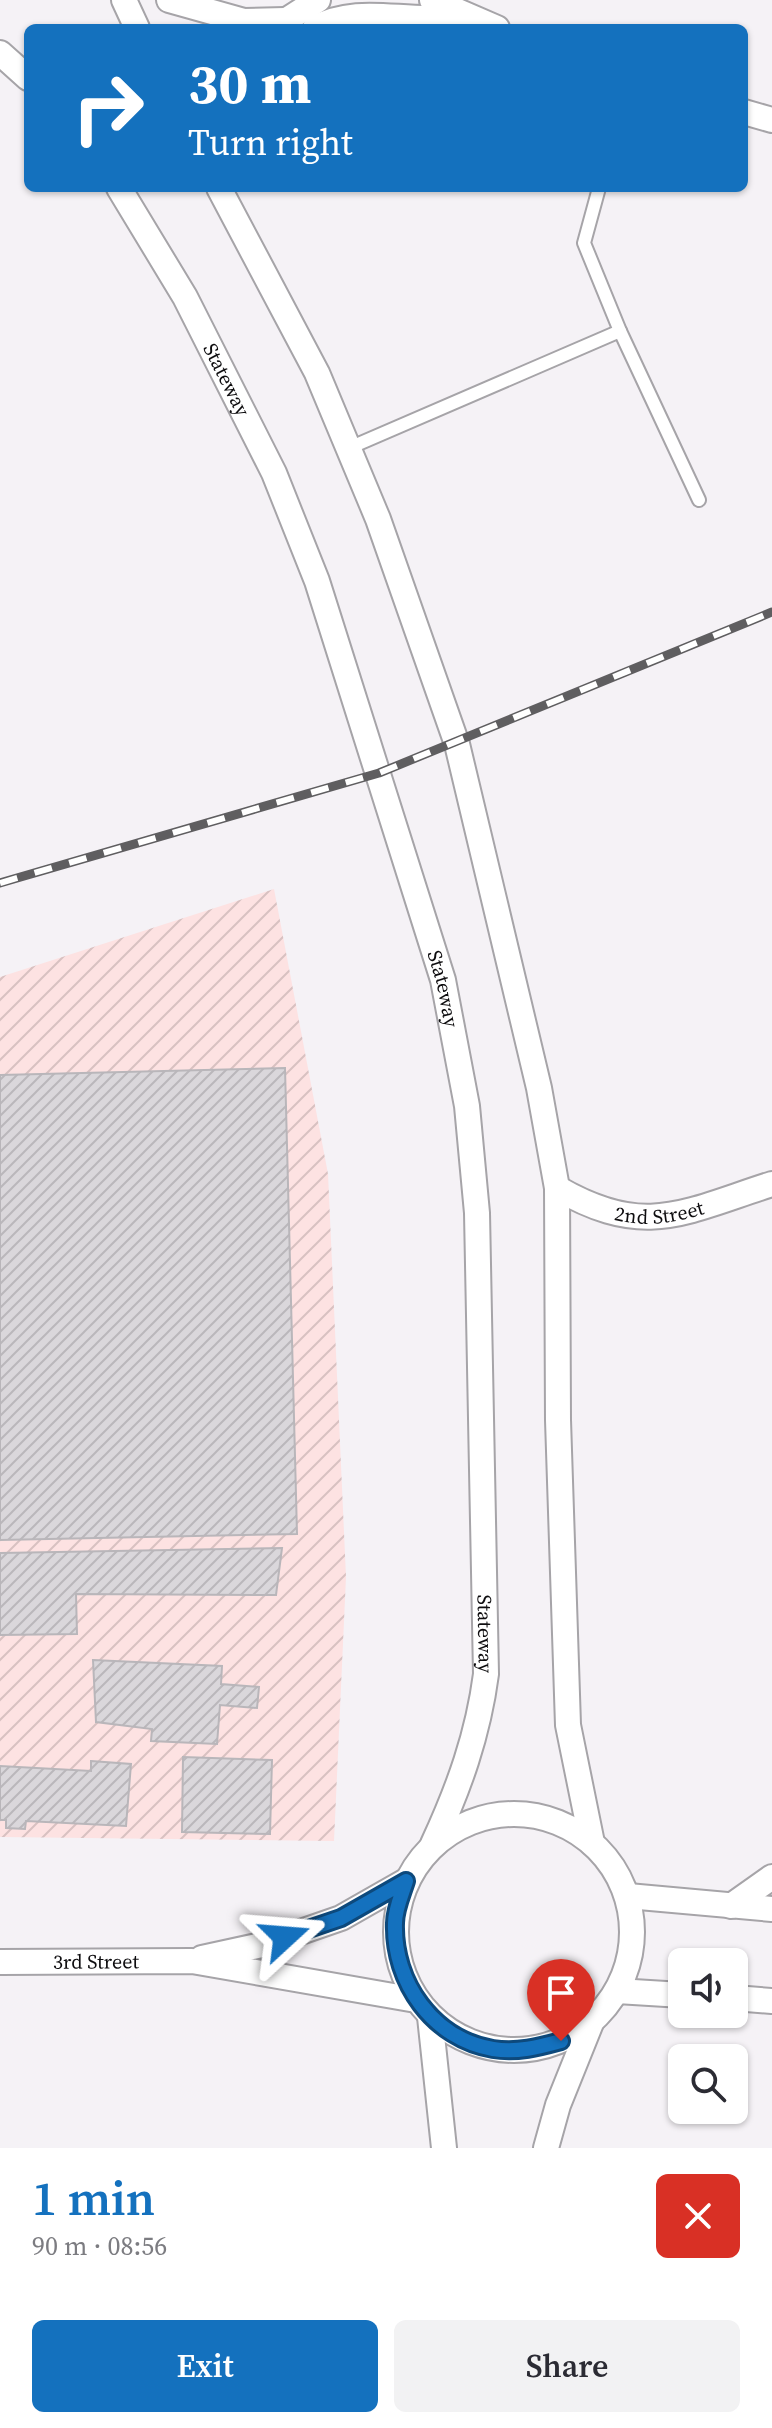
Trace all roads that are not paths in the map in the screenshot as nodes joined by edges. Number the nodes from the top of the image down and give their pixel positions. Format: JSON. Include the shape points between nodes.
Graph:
{"nodes":[{"id":1,"x":124,"y":0,"type":"edge"},
{"id":2,"x":169,"y":0,"type":"edge"},
{"id":3,"x":318,"y":0,"type":"edge"},
{"id":4,"x":432,"y":0,"type":"edge"},
{"id":5,"x":462,"y":14,"type":"junction"},
{"id":6,"x":135,"y":24,"type":"edge"},
{"id":7,"x":280,"y":24,"type":"edge"},
{"id":8,"x":325,"y":24,"type":"edge"},
{"id":9,"x":487,"y":24,"type":"edge"},
{"id":10,"x":0,"y":53,"type":"edge"},
{"id":11,"x":24,"y":74,"type":"edge"},
{"id":12,"x":748,"y":113,"type":"edge"},
{"id":13,"x":772,"y":120,"type":"edge"},
{"id":14,"x":121,"y":192,"type":"edge"},
{"id":15,"x":223,"y":192,"type":"edge"},
{"id":16,"x":598,"y":192,"type":"edge"},
{"id":17,"x":620,"y":331,"type":"junction"},
{"id":18,"x":349,"y":448,"type":"junction"},
{"id":19,"x":699,"y":500,"type":"dead end"},
{"id":20,"x":769,"y":1187,"type":"edge"},
{"id":21,"x":557,"y":1188,"type":"junction"},
{"id":22,"x":592,"y":1843,"type":"junction"},
{"id":23,"x":433,"y":1844,"type":"junction"},
{"id":24,"x":772,"y":1877,"type":"edge"},
{"id":25,"x":406,"y":1881,"type":"junction"},
{"id":26,"x":628,"y":1896,"type":"junction"},
{"id":27,"x":731,"y":1906,"type":"junction"},
{"id":28,"x":772,"y":1909,"type":"edge"},
{"id":29,"x":192,"y":1961,"type":"junction"},
{"id":30,"x":0,"y":1962,"type":"edge"},
{"id":31,"x":617,"y":1991,"type":"junction"},
{"id":32,"x":668,"y":1994,"type":"edge"},
{"id":33,"x":748,"y":1999,"type":"edge"},
{"id":34,"x":772,"y":2001,"type":"edge"},
{"id":35,"x":423,"y":2008,"type":"junction"},
{"id":36,"x":591,"y":2023,"type":"junction"},
{"id":37,"x":444,"y":2148,"type":"edge"},
{"id":38,"x":546,"y":2148,"type":"edge"}],
"edges":[{"from":1,"to":6,"type":"street"},
{"from":2,"to":7,"type":"street","via":[[216,16]]},
{"from":3,"to":7,"type":"street"},
{"from":4,"to":5,"type":"street"},
{"from":5,"to":8,"type":"street","via":[[436,21],[373,13]]},
{"from":5,"to":9,"type":"street"},
{"from":10,"to":11,"type":"street"},
{"from":12,"to":13,"type":"street"},
{"from":14,"to":23,"type":"street","name":"Stateway","via":[[199,324],[274,473],[317,581],[443,980],[467,1106],[477,1213],[486,1674],[479,1725],[460,1786]]},
{"from":15,"to":18,"type":"street","via":[[317,373]]},
{"from":16,"to":17,"type":"lane","via":[[584,243]]},
{"from":17,"to":18,"type":"lane"},
{"from":17,"to":19,"type":"lane"},
{"from":18,"to":21,"type":"street","via":[[457,744],[539,1088]]},
{"from":20,"to":21,"type":"street","name":"2nd Street","via":[[707,1208],[630,1218],[604,1212]]},
{"from":21,"to":22,"type":"street","via":[[568,1725]]},
{"from":22,"to":23,"type":"street","via":[[547,1818],[506,1813],[467,1822]]},
{"from":22,"to":26,"type":"street"},
{"from":23,"to":25,"type":"street"},
{"from":24,"to":27,"type":"street"},
{"from":25,"to":29,"type":"street","name":"3rd Street","via":[[341,1918],[266,1944]]},
{"from":25,"to":35,"type":"street","via":[[395,1921],[398,1962]]},
{"from":26,"to":27,"type":"street"},
{"from":26,"to":31,"type":"street","via":[[631,1950]]},
{"from":27,"to":28,"type":"street"},
{"from":29,"to":30,"type":"street","name":"3rd Street"},
{"from":29,"to":35,"type":"street","name":"3rd Street"},
{"from":31,"to":32,"type":"street"},
{"from":31,"to":36,"type":"street"},
{"from":33,"to":34,"type":"street"},
{"from":35,"to":36,"type":"street","via":[[459,2037],[492,2049],[527,2050],[561,2041]]},
{"from":35,"to":37,"type":"street"},
{"from":36,"to":38,"type":"street"}]}
